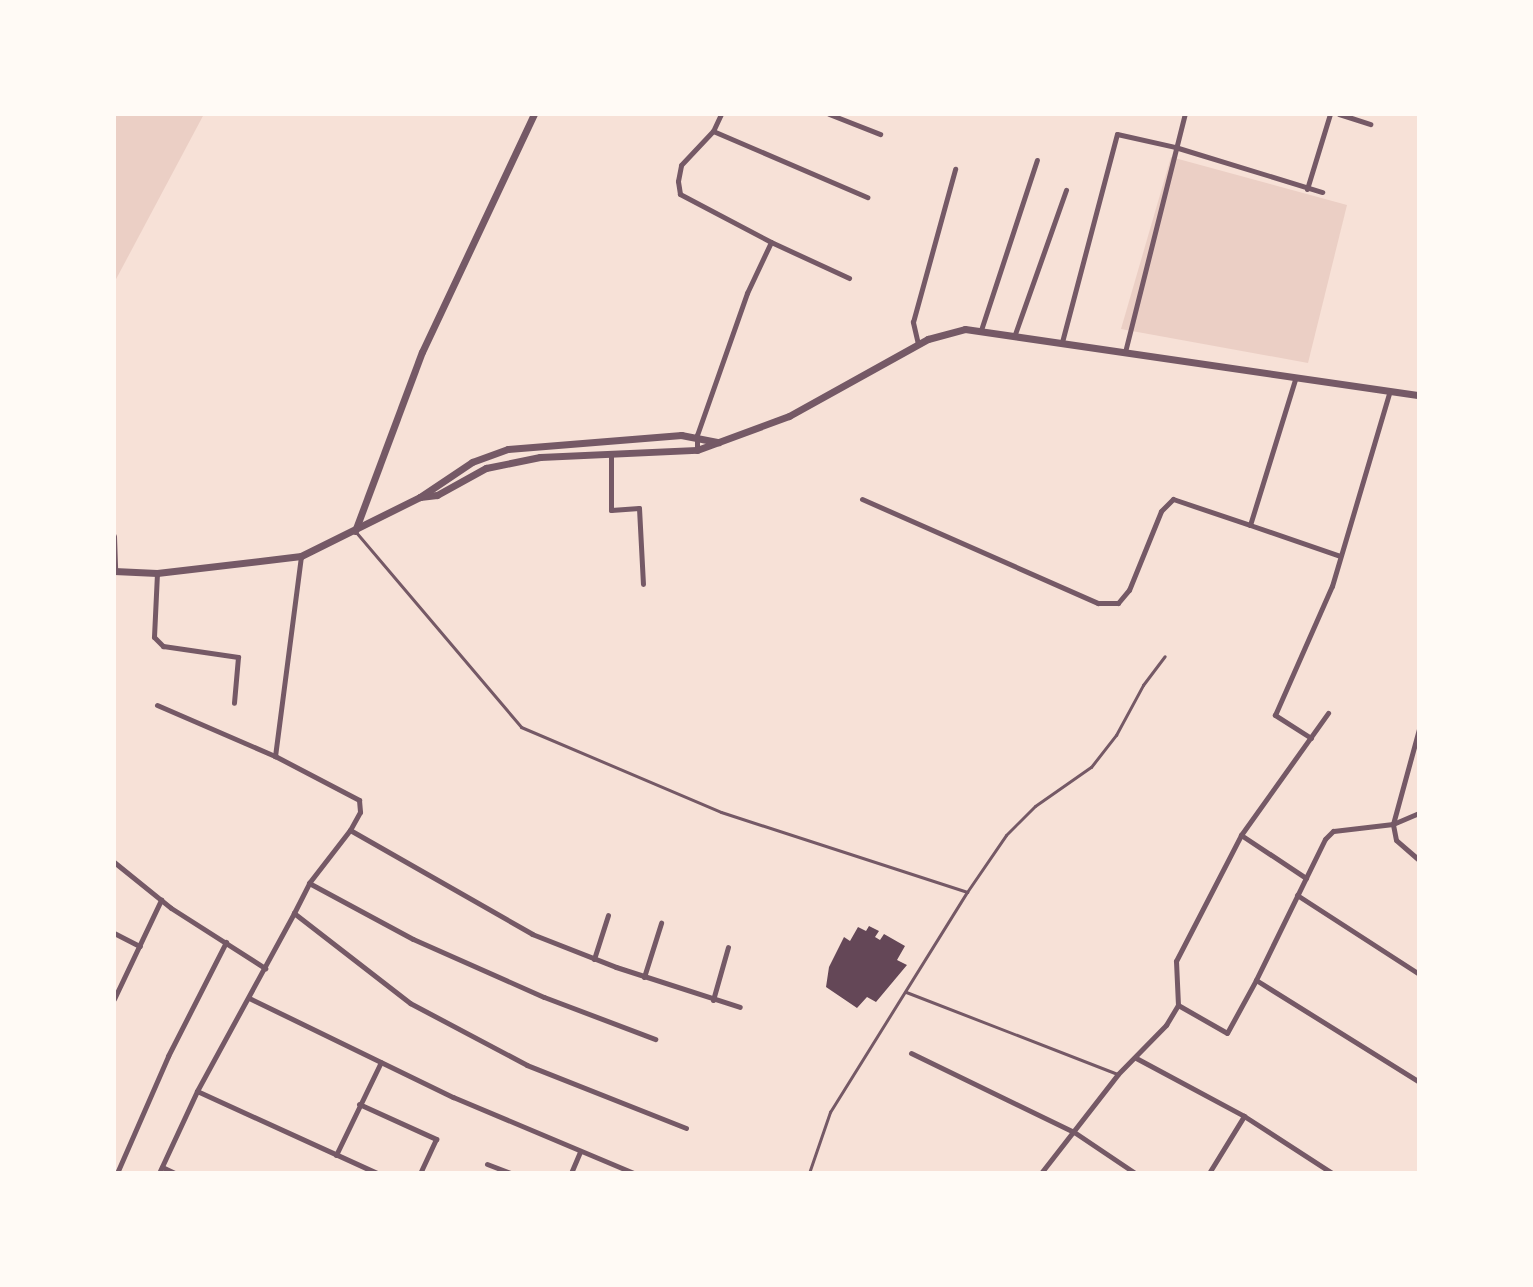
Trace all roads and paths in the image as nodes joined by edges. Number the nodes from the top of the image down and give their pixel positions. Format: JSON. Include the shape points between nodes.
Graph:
{"nodes":[{"id":1,"x":534,"y":114,"type":"edge"},
{"id":2,"x":721,"y":114,"type":"edge"},
{"id":3,"x":829,"y":114,"type":"edge"},
{"id":4,"x":1185,"y":114,"type":"edge"},
{"id":5,"x":1330,"y":114,"type":"edge"},
{"id":6,"x":1339,"y":114,"type":"edge"},
{"id":7,"x":1370,"y":124,"type":"dead end"},
{"id":8,"x":713,"y":131,"type":"junction"},
{"id":9,"x":880,"y":134,"type":"dead end"},
{"id":10,"x":1175,"y":147,"type":"junction"},
{"id":11,"x":1037,"y":160,"type":"dead end"},
{"id":12,"x":955,"y":169,"type":"dead end"},
{"id":13,"x":1306,"y":189,"type":"junction"},
{"id":14,"x":1066,"y":190,"type":"dead end"},
{"id":15,"x":1322,"y":192,"type":"dead end"},
{"id":16,"x":867,"y":196,"type":"dead end"},
{"id":17,"x":771,"y":242,"type":"junction"},
{"id":18,"x":849,"y":278,"type":"dead end"},
{"id":19,"x":981,"y":330,"type":"junction"},
{"id":20,"x":1015,"y":334,"type":"junction"},
{"id":21,"x":1062,"y":342,"type":"junction"},
{"id":22,"x":918,"y":344,"type":"junction"},
{"id":23,"x":1125,"y":352,"type":"junction"},
{"id":24,"x":1295,"y":380,"type":"junction"},
{"id":25,"x":1389,"y":393,"type":"junction"},
{"id":26,"x":1419,"y":395,"type":"edge"},
{"id":27,"x":697,"y":435,"type":"junction"},
{"id":28,"x":718,"y":442,"type":"junction"},
{"id":29,"x":697,"y":450,"type":"junction"},
{"id":30,"x":611,"y":454,"type":"junction"},
{"id":31,"x":420,"y":497,"type":"junction"},
{"id":32,"x":862,"y":499,"type":"dead end"},
{"id":33,"x":1250,"y":525,"type":"junction"},
{"id":34,"x":355,"y":531,"type":"junction"},
{"id":35,"x":114,"y":536,"type":"edge"},
{"id":36,"x":301,"y":556,"type":"junction"},
{"id":37,"x":1340,"y":556,"type":"junction"},
{"id":38,"x":114,"y":571,"type":"edge"},
{"id":39,"x":158,"y":573,"type":"junction"},
{"id":40,"x":643,"y":584,"type":"dead end"},
{"id":41,"x":1165,"y":656,"type":"dead end"},
{"id":42,"x":234,"y":703,"type":"dead end"},
{"id":43,"x":157,"y":705,"type":"dead end"},
{"id":44,"x":1328,"y":713,"type":"dead end"},
{"id":45,"x":1419,"y":729,"type":"edge"},
{"id":46,"x":1311,"y":738,"type":"junction"},
{"id":47,"x":275,"y":756,"type":"junction"},
{"id":48,"x":1419,"y":813,"type":"edge"},
{"id":49,"x":1393,"y":824,"type":"junction"},
{"id":50,"x":350,"y":830,"type":"junction"},
{"id":51,"x":1241,"y":835,"type":"junction"},
{"id":52,"x":1419,"y":860,"type":"edge"},
{"id":53,"x":114,"y":862,"type":"edge"},
{"id":54,"x":1306,"y":878,"type":"junction"},
{"id":55,"x":309,"y":883,"type":"junction"},
{"id":56,"x":967,"y":892,"type":"junction"},
{"id":57,"x":1298,"y":895,"type":"junction"},
{"id":58,"x":161,"y":900,"type":"junction"},
{"id":59,"x":294,"y":913,"type":"junction"},
{"id":60,"x":608,"y":915,"type":"dead end"},
{"id":61,"x":661,"y":923,"type":"dead end"},
{"id":62,"x":114,"y":933,"type":"edge"},
{"id":63,"x":226,"y":942,"type":"junction"},
{"id":64,"x":140,"y":946,"type":"junction"},
{"id":65,"x":728,"y":947,"type":"dead end"},
{"id":66,"x":594,"y":959,"type":"junction"},
{"id":67,"x":265,"y":968,"type":"junction"},
{"id":68,"x":1419,"y":974,"type":"edge"},
{"id":69,"x":644,"y":977,"type":"junction"},
{"id":70,"x":1256,"y":980,"type":"junction"},
{"id":71,"x":906,"y":992,"type":"junction"},
{"id":72,"x":249,"y":998,"type":"junction"},
{"id":73,"x":114,"y":999,"type":"edge"},
{"id":74,"x":713,"y":1000,"type":"junction"},
{"id":75,"x":1178,"y":1005,"type":"junction"},
{"id":76,"x":740,"y":1007,"type":"dead end"},
{"id":77,"x":655,"y":1040,"type":"dead end"},
{"id":78,"x":911,"y":1053,"type":"dead end"},
{"id":79,"x":1136,"y":1058,"type":"junction"},
{"id":80,"x":381,"y":1062,"type":"junction"},
{"id":81,"x":1118,"y":1074,"type":"junction"},
{"id":82,"x":1419,"y":1082,"type":"edge"},
{"id":83,"x":197,"y":1091,"type":"junction"},
{"id":84,"x":360,"y":1104,"type":"junction"},
{"id":85,"x":1244,"y":1116,"type":"junction"},
{"id":86,"x":686,"y":1128,"type":"dead end"},
{"id":87,"x":1074,"y":1132,"type":"junction"},
{"id":88,"x":580,"y":1152,"type":"junction"},
{"id":89,"x":336,"y":1155,"type":"junction"},
{"id":90,"x":487,"y":1164,"type":"dead end"},
{"id":91,"x":160,"y":1170,"type":"edge"},
{"id":92,"x":117,"y":1173,"type":"edge"},
{"id":93,"x":175,"y":1173,"type":"edge"},
{"id":94,"x":377,"y":1173,"type":"edge"},
{"id":95,"x":420,"y":1173,"type":"edge"},
{"id":96,"x":511,"y":1173,"type":"edge"},
{"id":97,"x":571,"y":1173,"type":"edge"},
{"id":98,"x":634,"y":1173,"type":"edge"},
{"id":99,"x":809,"y":1173,"type":"edge"},
{"id":100,"x":1041,"y":1173,"type":"edge"},
{"id":101,"x":1135,"y":1173,"type":"edge"},
{"id":102,"x":1209,"y":1173,"type":"edge"},
{"id":103,"x":1332,"y":1173,"type":"edge"}],
"edges":[{"from":1,"to":34,"type":"street","via":[[422,352]]},
{"from":2,"to":8,"type":"street"},
{"from":3,"to":9,"type":"street"},
{"from":4,"to":10,"type":"street"},
{"from":5,"to":13,"type":"street"},
{"from":6,"to":7,"type":"street"},
{"from":8,"to":16,"type":"street"},
{"from":8,"to":17,"type":"street","via":[[681,165],[680,194]]},
{"from":10,"to":13,"type":"street"},
{"from":10,"to":21,"type":"street","via":[[1117,135]]},
{"from":10,"to":23,"type":"street"},
{"from":11,"to":19,"type":"street"},
{"from":12,"to":22,"type":"street","via":[[913,322]]},
{"from":13,"to":15,"type":"street"},
{"from":14,"to":20,"type":"street"},
{"from":17,"to":18,"type":"street"},
{"from":17,"to":27,"type":"street","via":[[747,293]]},
{"from":19,"to":20,"type":"street"},
{"from":19,"to":22,"type":"street","via":[[945,333]]},
{"from":20,"to":21,"type":"street"},
{"from":21,"to":23,"type":"street"},
{"from":22,"to":28,"type":"street","via":[[789,416]]},
{"from":23,"to":24,"type":"street"},
{"from":24,"to":25,"type":"street"},
{"from":24,"to":33,"type":"street"},
{"from":25,"to":26,"type":"street"},
{"from":25,"to":37,"type":"street"},
{"from":27,"to":28,"type":"street"},
{"from":27,"to":29,"type":"street"},
{"from":27,"to":31,"type":"street","via":[[508,449],[472,462]]},
{"from":28,"to":29,"type":"street"},
{"from":29,"to":30,"type":"street"},
{"from":30,"to":31,"type":"street","via":[[540,457],[486,468],[436,495]]},
{"from":30,"to":40,"type":"street","via":[[610,510],[639,508]]},
{"from":31,"to":34,"type":"street"},
{"from":32,"to":33,"type":"street","via":[[1098,603],[1118,603],[1129,590],[1161,511],[1173,499]]},
{"from":33,"to":37,"type":"street"},
{"from":34,"to":36,"type":"street"},
{"from":34,"to":56,"type":"lane","via":[[521,727],[711,809]]},
{"from":35,"to":38,"type":"street"},
{"from":36,"to":39,"type":"street"},
{"from":36,"to":47,"type":"street"},
{"from":37,"to":46,"type":"street","via":[[1332,586],[1275,716]]},
{"from":38,"to":39,"type":"street"},
{"from":39,"to":42,"type":"street","via":[[154,637],[163,646],[238,657]]},
{"from":41,"to":56,"type":"lane","via":[[1143,685],[1116,735],[1091,767],[1035,806],[1006,835]]},
{"from":43,"to":47,"type":"street"},
{"from":44,"to":46,"type":"street"},
{"from":45,"to":49,"type":"street"},
{"from":46,"to":51,"type":"street"},
{"from":47,"to":50,"type":"street","via":[[359,800],[360,812]]},
{"from":48,"to":49,"type":"street"},
{"from":49,"to":52,"type":"street","via":[[1396,840]]},
{"from":49,"to":54,"type":"street","via":[[1333,831]]},
{"from":50,"to":55,"type":"street"},
{"from":50,"to":66,"type":"street","via":[[532,934]]},
{"from":51,"to":54,"type":"street"},
{"from":51,"to":75,"type":"street","via":[[1176,961]]},
{"from":53,"to":58,"type":"street"},
{"from":54,"to":57,"type":"street"},
{"from":55,"to":59,"type":"street"},
{"from":55,"to":77,"type":"street","via":[[413,939],[544,997]]},
{"from":56,"to":71,"type":"lane"},
{"from":57,"to":68,"type":"street"},
{"from":57,"to":70,"type":"street"},
{"from":58,"to":63,"type":"street"},
{"from":58,"to":64,"type":"street"},
{"from":59,"to":67,"type":"street"},
{"from":59,"to":86,"type":"street","via":[[410,1003],[527,1065]]},
{"from":60,"to":66,"type":"street"},
{"from":61,"to":69,"type":"street"},
{"from":62,"to":64,"type":"street"},
{"from":63,"to":67,"type":"street"},
{"from":63,"to":92,"type":"street","via":[[168,1056]]},
{"from":64,"to":73,"type":"street"},
{"from":65,"to":74,"type":"street"},
{"from":66,"to":69,"type":"street"},
{"from":67,"to":72,"type":"street"},
{"from":69,"to":74,"type":"street"},
{"from":70,"to":75,"type":"street","via":[[1227,1033]]},
{"from":70,"to":82,"type":"street"},
{"from":71,"to":81,"type":"lane"},
{"from":71,"to":99,"type":"lane","via":[[830,1112]]},
{"from":72,"to":80,"type":"street"},
{"from":72,"to":83,"type":"street"},
{"from":74,"to":76,"type":"street"},
{"from":75,"to":79,"type":"street"},
{"from":78,"to":87,"type":"street"},
{"from":79,"to":81,"type":"street"},
{"from":79,"to":85,"type":"street"},
{"from":80,"to":84,"type":"street"},
{"from":80,"to":88,"type":"street"},
{"from":81,"to":87,"type":"street"},
{"from":83,"to":89,"type":"street"},
{"from":83,"to":91,"type":"street"},
{"from":84,"to":89,"type":"street"},
{"from":84,"to":95,"type":"street","via":[[436,1139]]},
{"from":85,"to":102,"type":"street"},
{"from":85,"to":103,"type":"street"},
{"from":87,"to":100,"type":"street"},
{"from":87,"to":101,"type":"street"},
{"from":88,"to":97,"type":"street"},
{"from":88,"to":98,"type":"street"},
{"from":89,"to":94,"type":"street"},
{"from":90,"to":96,"type":"street"},
{"from":91,"to":93,"type":"street"}]}
